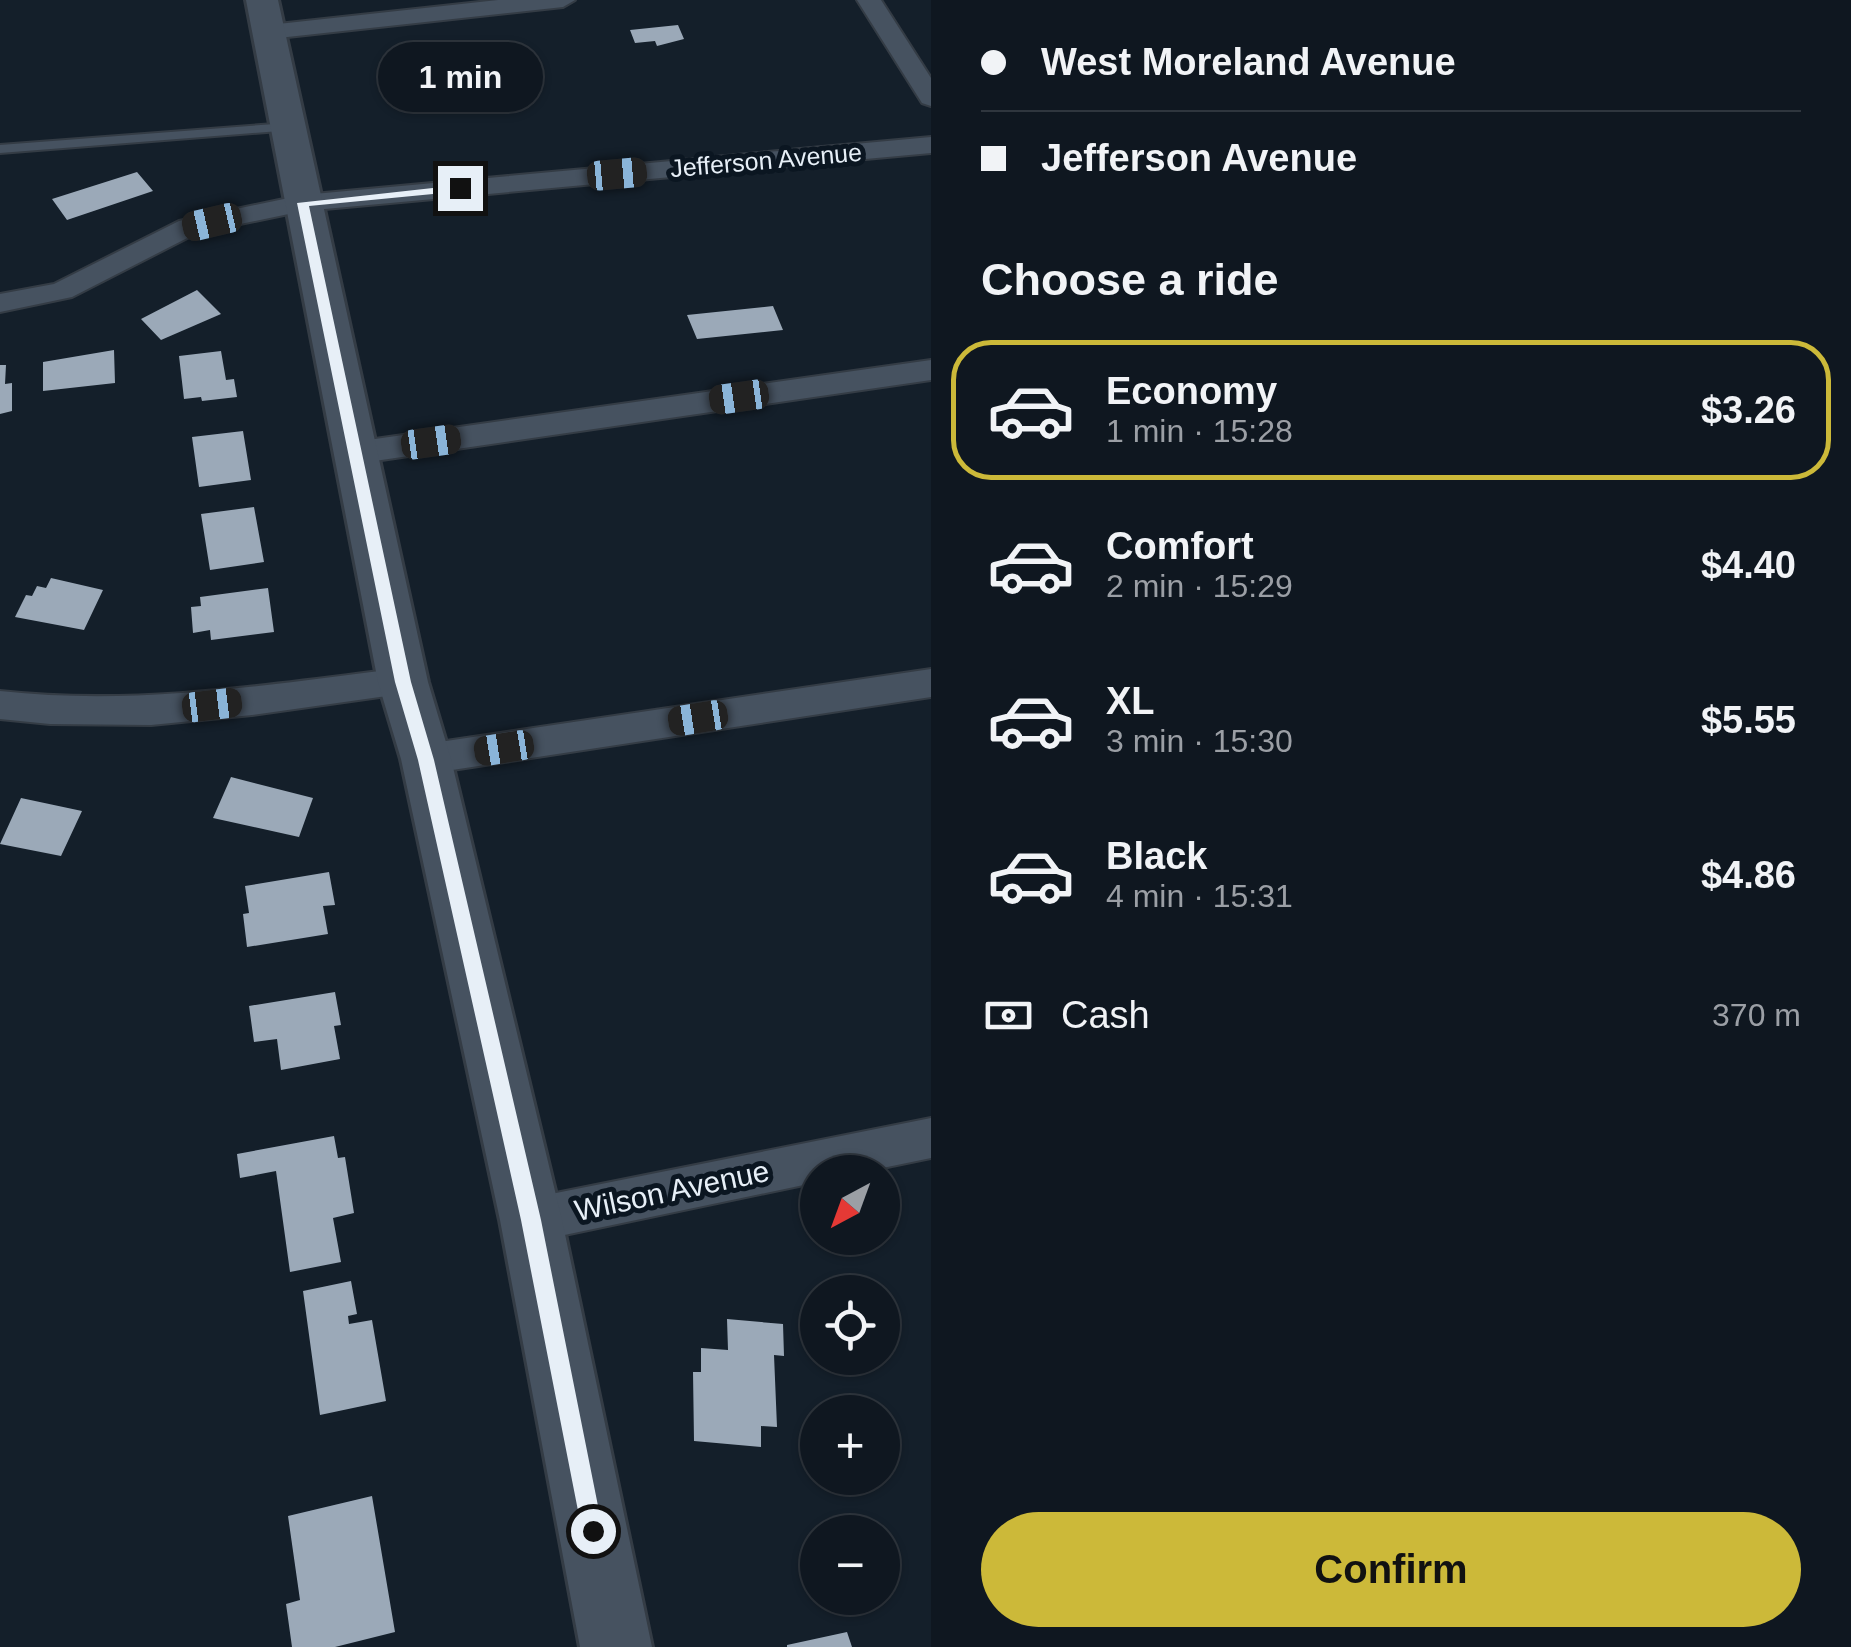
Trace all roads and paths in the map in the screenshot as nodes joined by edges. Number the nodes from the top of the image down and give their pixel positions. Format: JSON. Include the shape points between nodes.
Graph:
{"nodes":[{"id":1,"x":563,"y":0,"type":"edge"},
{"id":2,"x":868,"y":0,"type":"edge"},
{"id":3,"x":266,"y":16,"type":"edge"},
{"id":4,"x":931,"y":98,"type":"edge"},
{"id":5,"x":288,"y":128,"type":"junction"},
{"id":6,"x":931,"y":144,"type":"edge"},
{"id":7,"x":0,"y":149,"type":"edge"},
{"id":8,"x":302,"y":203,"type":"junction"},
{"id":9,"x":0,"y":302,"type":"edge"},
{"id":10,"x":931,"y":370,"type":"edge"},
{"id":11,"x":354,"y":453,"type":"junction"},
{"id":12,"x":403,"y":682,"type":"junction"},
{"id":13,"x":931,"y":682,"type":"edge"},
{"id":14,"x":0,"y":704,"type":"edge"},
{"id":15,"x":426,"y":760,"type":"junction"},
{"id":16,"x":931,"y":1138,"type":"edge"},
{"id":17,"x":531,"y":1220,"type":"junction"},
{"id":18,"x":616,"y":1647,"type":"edge"}],
"edges":[{"from":1,"to":3,"type":"street"},
{"from":2,"to":4,"type":"street"},
{"from":3,"to":5,"type":"street"},
{"from":5,"to":7,"type":"lane"},
{"from":5,"to":8,"type":"street"},
{"from":6,"to":8,"type":"street","name":"Jefferson Avenue"},
{"from":8,"to":9,"type":"street","name":"Jefferson Avenue","via":[[189,227],[83,283]]},
{"from":8,"to":11,"type":"street"},
{"from":10,"to":11,"type":"street"},
{"from":11,"to":12,"type":"street"},
{"from":12,"to":14,"type":"street","via":[[136,714]]},
{"from":12,"to":15,"type":"street"},
{"from":13,"to":15,"type":"street"},
{"from":15,"to":17,"type":"street"},
{"from":16,"to":17,"type":"street","name":"Wilson Avenue"},
{"from":17,"to":18,"type":"street"}]}
